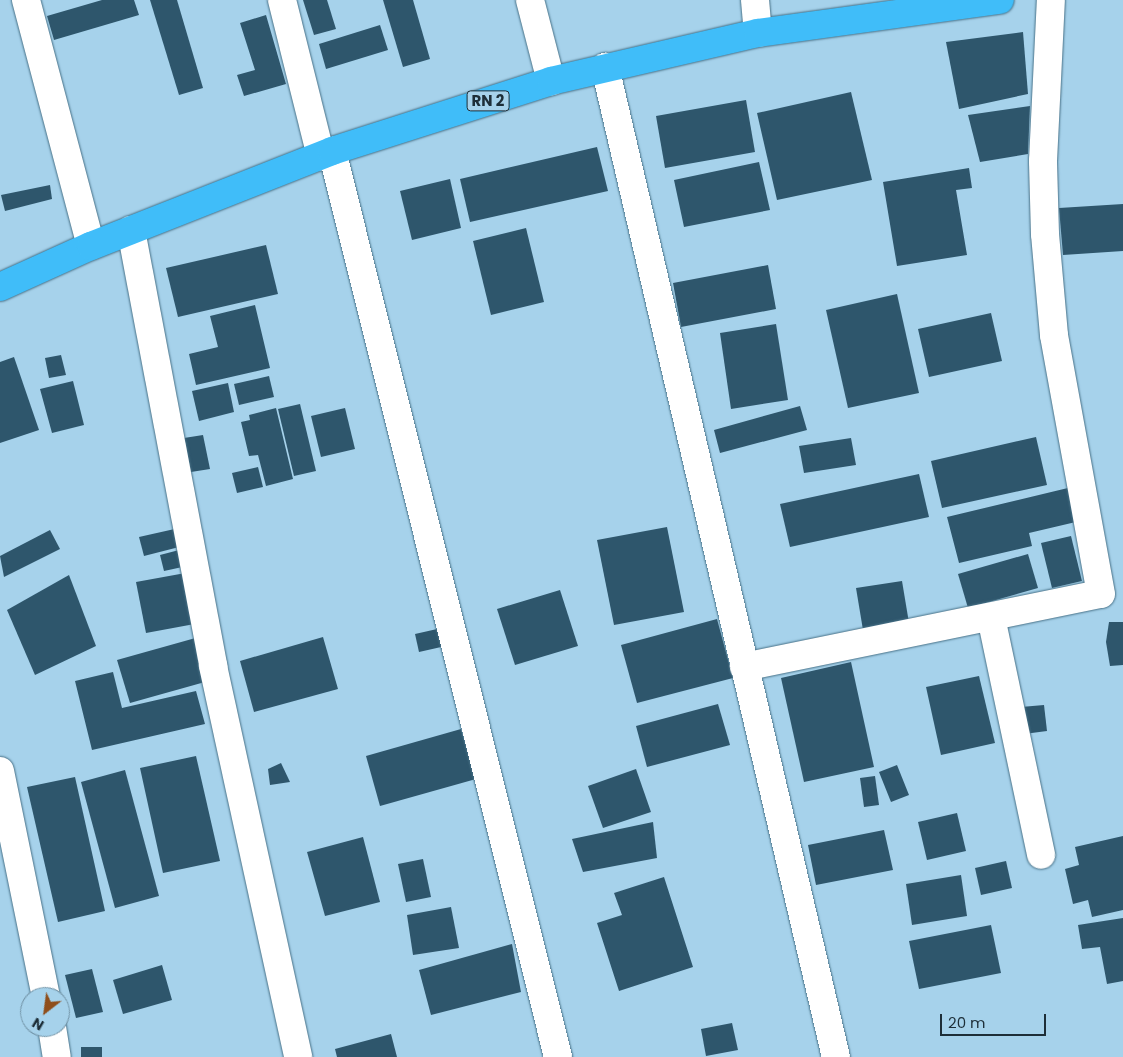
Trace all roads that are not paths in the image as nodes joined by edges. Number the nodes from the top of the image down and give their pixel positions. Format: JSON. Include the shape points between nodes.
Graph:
{"nodes":[{"id":1,"x":26,"y":0,"type":"edge"},
{"id":2,"x":282,"y":0,"type":"edge"},
{"id":3,"x":530,"y":0,"type":"edge"},
{"id":4,"x":754,"y":0,"type":"edge"},
{"id":5,"x":1000,"y":0,"type":"edge"},
{"id":6,"x":1051,"y":0,"type":"edge"},
{"id":7,"x":758,"y":33,"type":"junction"},
{"id":8,"x":605,"y":67,"type":"junction"},
{"id":9,"x":551,"y":81,"type":"junction"},
{"id":10,"x":326,"y":153,"type":"junction"},
{"id":11,"x":131,"y":230,"type":"junction"},
{"id":12,"x":91,"y":246,"type":"junction"},
{"id":13,"x":0,"y":287,"type":"edge"},
{"id":14,"x":990,"y":617,"type":"junction"},
{"id":15,"x":744,"y":667,"type":"junction"},
{"id":16,"x":0,"y":770,"type":"edge"},
{"id":17,"x":1041,"y":855,"type":"dead end"},
{"id":18,"x":44,"y":987,"type":"edge"},
{"id":19,"x":54,"y":1037,"type":"edge"},
{"id":20,"x":57,"y":1057,"type":"edge"},
{"id":21,"x":298,"y":1057,"type":"edge"},
{"id":22,"x":558,"y":1057,"type":"edge"},
{"id":23,"x":836,"y":1057,"type":"edge"}],
"edges":[{"from":1,"to":12,"type":"street"},
{"from":2,"to":10,"type":"street"},
{"from":3,"to":9,"type":"street"},
{"from":4,"to":7,"type":"street"},
{"from":5,"to":7,"type":"highway","number":"RN 2"},
{"from":6,"to":14,"type":"street","via":[[1043,161],[1046,243],[1054,335],[1101,594]]},
{"from":7,"to":8,"type":"highway","number":"RN 2"},
{"from":8,"to":9,"type":"highway","number":"RN 2"},
{"from":8,"to":15,"type":"street"},
{"from":9,"to":10,"type":"highway","number":"RN 2"},
{"from":10,"to":11,"type":"highway","number":"RN 2"},
{"from":10,"to":22,"type":"street"},
{"from":11,"to":12,"type":"highway","number":"RN 2"},
{"from":11,"to":21,"type":"street","via":[[213,666]]},
{"from":12,"to":13,"type":"highway","number":"RN 2"},
{"from":14,"to":15,"type":"street"},
{"from":14,"to":17,"type":"street"},
{"from":15,"to":23,"type":"street"},
{"from":16,"to":18,"type":"street"},
{"from":19,"to":20,"type":"street"}]}
